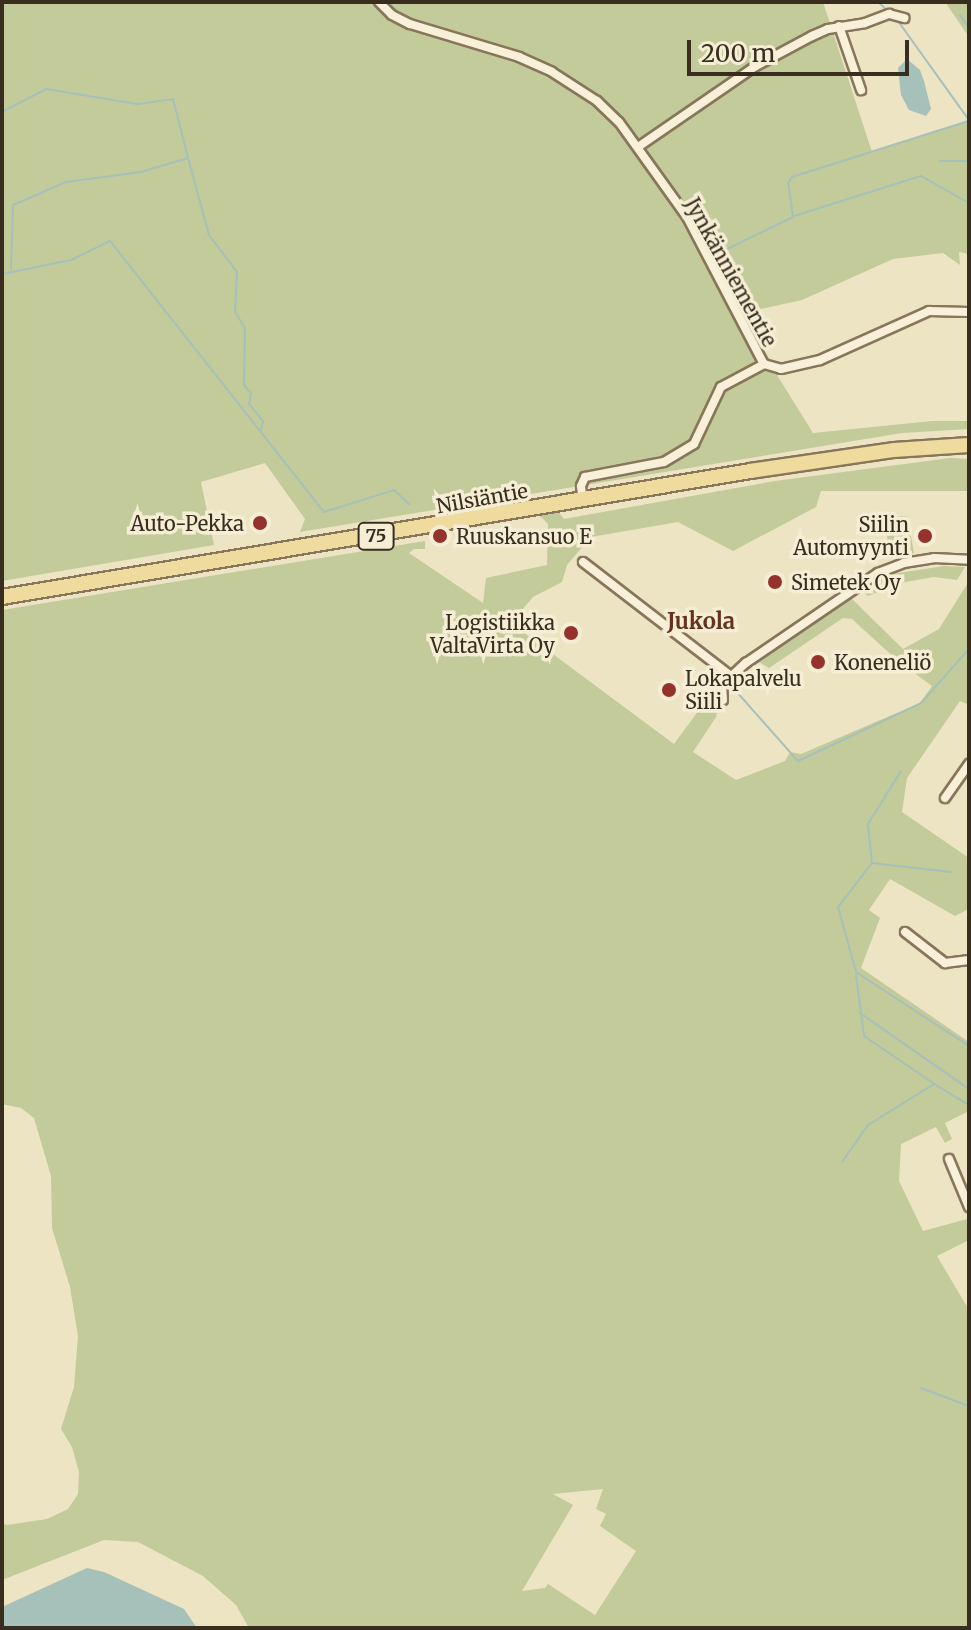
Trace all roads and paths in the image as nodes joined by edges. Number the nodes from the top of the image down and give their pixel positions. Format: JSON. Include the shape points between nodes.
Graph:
{"nodes":[{"id":1,"x":379,"y":2,"type":"edge"},
{"id":2,"x":904,"y":18,"type":"dead end"},
{"id":3,"x":839,"y":26,"type":"junction"},
{"id":4,"x":861,"y":90,"type":"dead end"},
{"id":5,"x":638,"y":147,"type":"junction"},
{"id":6,"x":969,"y":312,"type":"edge"},
{"id":7,"x":764,"y":364,"type":"junction"},
{"id":8,"x":969,"y":445,"type":"edge"},
{"id":9,"x":583,"y":501,"type":"junction"},
{"id":10,"x":969,"y":560,"type":"edge"},
{"id":11,"x":583,"y":562,"type":"dead end"},
{"id":12,"x":2,"y":597,"type":"edge"},
{"id":13,"x":731,"y":676,"type":"junction"},
{"id":14,"x":723,"y":700,"type":"dead end"},
{"id":15,"x":969,"y":764,"type":"edge"},
{"id":16,"x":945,"y":798,"type":"dead end"},
{"id":17,"x":905,"y":932,"type":"dead end"},
{"id":18,"x":969,"y":960,"type":"edge"},
{"id":19,"x":949,"y":1159,"type":"dead end"},
{"id":20,"x":969,"y":1207,"type":"edge"}],
"edges":[{"from":1,"to":5,"type":"street","name":"Jynkänniementie","via":[[410,24],[552,72],[597,101]]},
{"from":2,"to":3,"type":"street","via":[[889,14]]},
{"from":3,"to":4,"type":"street"},
{"from":3,"to":5,"type":"street","via":[[775,55]]},
{"from":5,"to":7,"type":"street","name":"Jynkänniementie","via":[[687,217]]},
{"from":6,"to":7,"type":"street","name":"Jynkänniementie","via":[[929,311],[820,360],[781,369]]},
{"from":7,"to":9,"type":"street","via":[[721,387],[694,444],[664,462],[585,477]]},
{"from":8,"to":9,"type":"main road","name":"Nilsiäntie","number":"75","via":[[894,450]]},
{"from":9,"to":12,"type":"main road","name":"Nilsiäntie","number":"75"},
{"from":10,"to":13,"type":"street","via":[[934,558],[878,573]]},
{"from":11,"to":13,"type":"street"},
{"from":13,"to":14,"type":"street","via":[[722,685]]},
{"from":15,"to":16,"type":"street"},
{"from":17,"to":18,"type":"street","via":[[945,963]]},
{"from":19,"to":20,"type":"street"}]}
